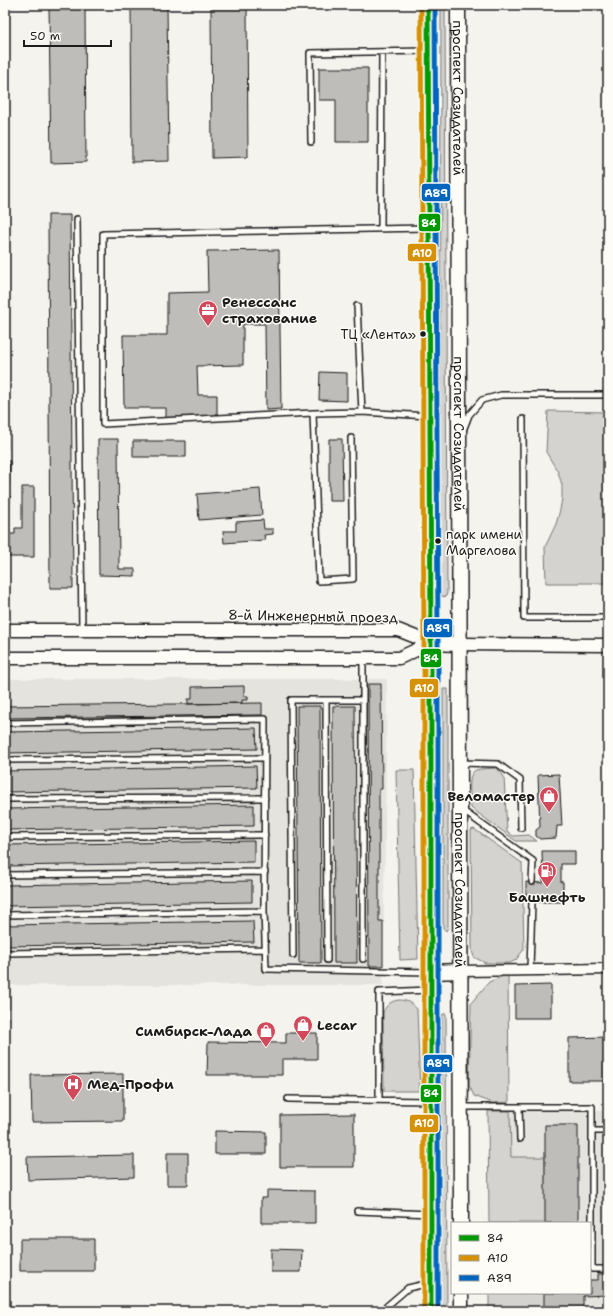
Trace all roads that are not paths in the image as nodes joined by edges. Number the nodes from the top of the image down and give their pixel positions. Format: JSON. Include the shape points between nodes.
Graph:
{"nodes":[{"id":1,"x":428,"y":5,"type":"edge"},
{"id":2,"x":458,"y":5,"type":"edge"},
{"id":3,"x":428,"y":51,"type":"junction"},
{"id":4,"x":382,"y":52,"type":"junction"},
{"id":5,"x":311,"y":142,"type":"dead end"},
{"id":6,"x":77,"y":219,"type":"dead end"},
{"id":7,"x":428,"y":228,"type":"junction"},
{"id":8,"x":382,"y":229,"type":"junction"},
{"id":9,"x":357,"y":306,"type":"dead end"},
{"id":10,"x":608,"y":396,"type":"edge"},
{"id":11,"x":362,"y":412,"type":"junction"},
{"id":12,"x":313,"y":413,"type":"junction"},
{"id":13,"x":429,"y":416,"type":"junction"},
{"id":14,"x":523,"y":419,"type":"dead end"},
{"id":15,"x":351,"y":438,"type":"dead end"},
{"id":16,"x":458,"y":442,"type":"junction"},
{"id":17,"x":608,"y":618,"type":"edge"},
{"id":18,"x":82,"y":629,"type":"junction"},
{"id":19,"x":5,"y":630,"type":"edge"},
{"id":20,"x":431,"y":643,"type":"junction"},
{"id":21,"x":459,"y":644,"type":"junction"},
{"id":22,"x":608,"y":645,"type":"edge"},
{"id":23,"x":5,"y":658,"type":"edge"},
{"id":24,"x":363,"y":658,"type":"junction"},
{"id":25,"x":326,"y":700,"type":"junction"},
{"id":26,"x":363,"y":700,"type":"junction"},
{"id":27,"x":5,"y":723,"type":"edge"},
{"id":28,"x":265,"y":758,"type":"junction"},
{"id":29,"x":5,"y":760,"type":"edge"},
{"id":30,"x":460,"y":764,"type":"junction"},
{"id":31,"x":265,"y":798,"type":"junction"},
{"id":32,"x":5,"y":800,"type":"edge"},
{"id":33,"x":460,"y":808,"type":"junction"},
{"id":34,"x":521,"y":828,"type":"dead end"},
{"id":35,"x":265,"y":835,"type":"junction"},
{"id":36,"x":5,"y":837,"type":"edge"},
{"id":37,"x":265,"y":872,"type":"junction"},
{"id":38,"x":5,"y":875,"type":"edge"},
{"id":39,"x":532,"y":882,"type":"dead end"},
{"id":40,"x":532,"y":902,"type":"dead end"},
{"id":41,"x":264,"y":911,"type":"junction"},
{"id":42,"x":5,"y":915,"type":"edge"},
{"id":43,"x":265,"y":948,"type":"junction"},
{"id":44,"x":5,"y":953,"type":"edge"},
{"id":45,"x":293,"y":955,"type":"dead end"},
{"id":46,"x":363,"y":959,"type":"dead end"},
{"id":47,"x":327,"y":960,"type":"dead end"},
{"id":48,"x":608,"y":969,"type":"edge"},
{"id":49,"x":530,"y":970,"type":"junction"},
{"id":50,"x":460,"y":971,"type":"junction"},
{"id":51,"x":431,"y":972,"type":"junction"},
{"id":52,"x":431,"y":990,"type":"junction"},
{"id":53,"x":288,"y":1099,"type":"dead end"},
{"id":54,"x":379,"y":1100,"type":"junction"},
{"id":55,"x":431,"y":1101,"type":"junction"},
{"id":56,"x":461,"y":1107,"type":"junction"},
{"id":57,"x":519,"y":1107,"type":"junction"},
{"id":58,"x":593,"y":1131,"type":"junction"},
{"id":59,"x":608,"y":1131,"type":"edge"},
{"id":60,"x":520,"y":1139,"type":"dead end"},
{"id":61,"x":357,"y":1211,"type":"dead end"},
{"id":62,"x":432,"y":1214,"type":"junction"},
{"id":63,"x":461,"y":1222,"type":"edge"},
{"id":64,"x":608,"y":1269,"type":"edge"},
{"id":65,"x":431,"y":1283,"type":"junction"},
{"id":66,"x":461,"y":1294,"type":"edge"},
{"id":67,"x":381,"y":1311,"type":"edge"},
{"id":68,"x":431,"y":1311,"type":"edge"},
{"id":69,"x":461,"y":1311,"type":"edge"}],
"edges":[{"from":1,"to":3,"type":"main road","name":"проспект Созидателей"},
{"from":2,"to":16,"type":"main road","name":"проспект Созидателей"},
{"from":3,"to":4,"type":"lane"},
{"from":3,"to":7,"type":"main road","name":"проспект Созидателей"},
{"from":4,"to":5,"type":"lane","via":[[310,53]]},
{"from":4,"to":8,"type":"lane"},
{"from":6,"to":18,"type":"lane"},
{"from":7,"to":8,"type":"lane"},
{"from":7,"to":13,"type":"main road","name":"проспект Созидателей"},
{"from":8,"to":12,"type":"lane","via":[[103,234],[103,424]]},
{"from":9,"to":11,"type":"lane"},
{"from":10,"to":16,"type":"lane","via":[[501,396],[482,400],[469,415]]},
{"from":11,"to":12,"type":"lane"},
{"from":11,"to":13,"type":"lane"},
{"from":12,"to":15,"type":"lane","via":[[319,581],[353,579]]},
{"from":13,"to":20,"type":"main road","name":"проспект Созидателей"},
{"from":14,"to":17,"type":"lane","via":[[524,618]]},
{"from":16,"to":21,"type":"main road","name":"проспект Созидателей"},
{"from":18,"to":19,"type":"street","name":"8-й Инженерный проезд"},
{"from":18,"to":20,"type":"street","name":"8-й Инженерный проезд","via":[[398,630]]},
{"from":20,"to":21,"type":"main road"},
{"from":20,"to":24,"type":"street","via":[[399,658]]},
{"from":20,"to":51,"type":"main road","name":"проспект Созидателей"},
{"from":21,"to":22,"type":"street"},
{"from":21,"to":30,"type":"main road","name":"проспект Созидателей"},
{"from":23,"to":24,"type":"street"},
{"from":24,"to":26,"type":"lane"},
{"from":25,"to":26,"type":"lane"},
{"from":25,"to":45,"type":"lane","via":[[291,700]]},
{"from":25,"to":47,"type":"lane"},
{"from":26,"to":46,"type":"lane"},
{"from":27,"to":28,"type":"lane","via":[[265,720]]},
{"from":28,"to":29,"type":"lane"},
{"from":28,"to":31,"type":"lane"},
{"from":30,"to":33,"type":"main road","name":"проспект Созидателей"},
{"from":30,"to":34,"type":"lane","via":[[498,764],[520,780]]},
{"from":31,"to":32,"type":"lane"},
{"from":31,"to":35,"type":"lane"},
{"from":33,"to":39,"type":"lane","via":[[533,861]]},
{"from":33,"to":50,"type":"main road","name":"проспект Созидателей"},
{"from":35,"to":36,"type":"lane"},
{"from":35,"to":37,"type":"lane"},
{"from":37,"to":38,"type":"lane"},
{"from":37,"to":41,"type":"lane"},
{"from":40,"to":49,"type":"lane"},
{"from":41,"to":42,"type":"lane"},
{"from":41,"to":43,"type":"lane"},
{"from":43,"to":44,"type":"lane"},
{"from":43,"to":51,"type":"lane","via":[[266,969]]},
{"from":48,"to":49,"type":"street"},
{"from":49,"to":50,"type":"street"},
{"from":50,"to":51,"type":"main road"},
{"from":50,"to":56,"type":"main road","name":"проспект Созидателей"},
{"from":51,"to":52,"type":"main road","name":"проспект Созидателей"},
{"from":52,"to":54,"type":"lane","via":[[378,992]]},
{"from":52,"to":55,"type":"main road","name":"проспект Созидателей"},
{"from":53,"to":54,"type":"lane"},
{"from":54,"to":55,"type":"lane"},
{"from":55,"to":62,"type":"main road","name":"проспект Созидателей"},
{"from":56,"to":57,"type":"lane"},
{"from":56,"to":63,"type":"main road","name":"проспект Созидателей"},
{"from":57,"to":58,"type":"lane","via":[[592,1107]]},
{"from":57,"to":60,"type":"lane"},
{"from":58,"to":59,"type":"lane"},
{"from":58,"to":64,"type":"lane","via":[[592,1269]]},
{"from":61,"to":62,"type":"lane"},
{"from":62,"to":65,"type":"main road","name":"проспект Созидателей"},
{"from":65,"to":67,"type":"lane","via":[[408,1288]]},
{"from":65,"to":68,"type":"main road","name":"проспект Созидателей"},
{"from":66,"to":69,"type":"main road"}]}
